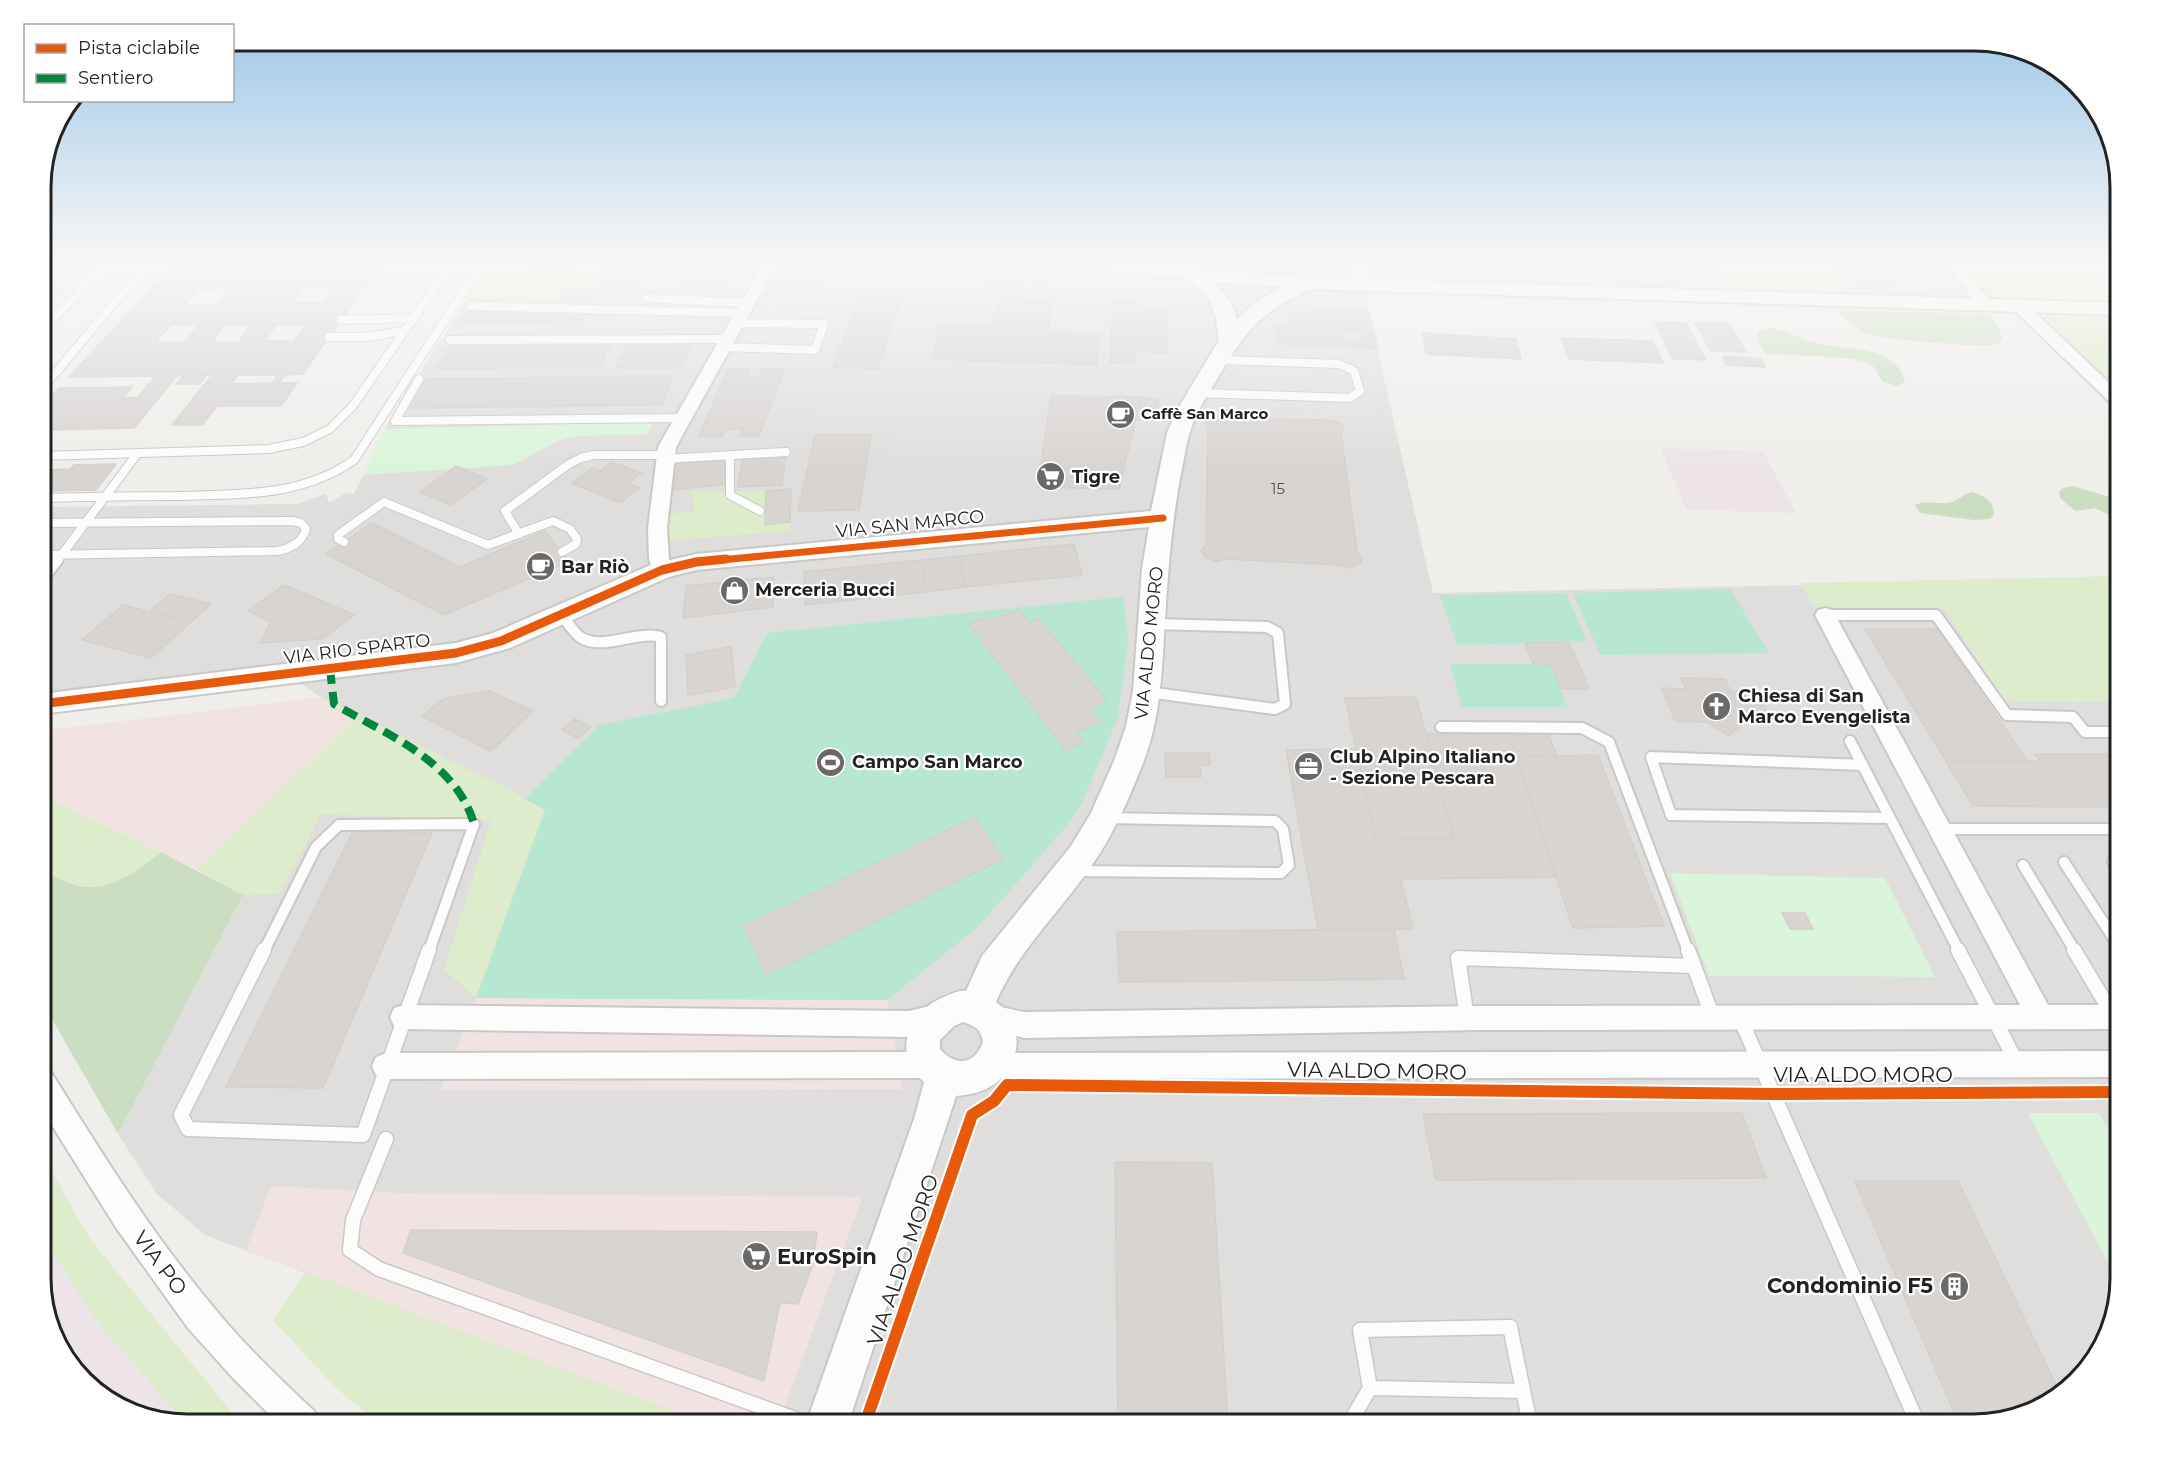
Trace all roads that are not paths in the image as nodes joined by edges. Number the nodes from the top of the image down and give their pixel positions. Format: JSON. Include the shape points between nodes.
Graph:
{"nodes":[{"id":1,"x":89,"y":332,"type":"edge"},
{"id":2,"x":395,"y":332,"type":"edge"},
{"id":3,"x":403,"y":332,"type":"edge"},
{"id":4,"x":437,"y":332,"type":"edge"},
{"id":5,"x":731,"y":332,"type":"edge"},
{"id":6,"x":821,"y":332,"type":"edge"},
{"id":7,"x":1228,"y":332,"type":"edge"},
{"id":8,"x":1236,"y":332,"type":"edge"},
{"id":9,"x":2047,"y":332,"type":"edge"},
{"id":10,"x":329,"y":337,"type":"dead end"},
{"id":11,"x":450,"y":340,"type":"dead end"},
{"id":12,"x":1229,"y":340,"type":"junction"},
{"id":13,"x":725,"y":343,"type":"junction"},
{"id":14,"x":1219,"y":360,"type":"junction"},
{"id":15,"x":51,"y":378,"type":"edge"},
{"id":16,"x":419,"y":379,"type":"dead end"},
{"id":17,"x":2110,"y":392,"type":"edge"},
{"id":18,"x":1199,"y":393,"type":"junction"},
{"id":19,"x":684,"y":418,"type":"junction"},
{"id":20,"x":786,"y":452,"type":"dead end"},
{"id":21,"x":137,"y":454,"type":"junction"},
{"id":22,"x":730,"y":455,"type":"junction"},
{"id":23,"x":51,"y":456,"type":"edge"},
{"id":24,"x":665,"y":457,"type":"junction"},
{"id":25,"x":107,"y":497,"type":"junction"},
{"id":26,"x":51,"y":498,"type":"edge"},
{"id":27,"x":760,"y":511,"type":"dead end"},
{"id":28,"x":1162,"y":518,"type":"junction"},
{"id":29,"x":51,"y":523,"type":"edge"},
{"id":30,"x":87,"y":523,"type":"junction"},
{"id":31,"x":519,"y":534,"type":"junction"},
{"id":32,"x":344,"y":542,"type":"dead end"},
{"id":33,"x":562,"y":552,"type":"dead end"},
{"id":34,"x":51,"y":555,"type":"edge"},
{"id":35,"x":62,"y":555,"type":"junction"},
{"id":36,"x":51,"y":569,"type":"edge"},
{"id":37,"x":662,"y":570,"type":"junction"},
{"id":38,"x":562,"y":615,"type":"junction"},
{"id":39,"x":1825,"y":615,"type":"joint"},
{"id":40,"x":1152,"y":624,"type":"junction"},
{"id":41,"x":1147,"y":692,"type":"junction"},
{"id":42,"x":662,"y":701,"type":"dead end"},
{"id":43,"x":51,"y":703,"type":"edge"},
{"id":44,"x":1441,"y":727,"type":"dead end"},
{"id":45,"x":2110,"y":732,"type":"edge"},
{"id":46,"x":1850,"y":741,"type":"dead end"},
{"id":47,"x":1863,"y":765,"type":"junction"},
{"id":48,"x":1104,"y":818,"type":"junction"},
{"id":49,"x":1890,"y":818,"type":"junction"},
{"id":50,"x":1940,"y":829,"type":"junction"},
{"id":51,"x":2110,"y":829,"type":"edge"},
{"id":52,"x":2064,"y":862,"type":"dead end"},
{"id":53,"x":2024,"y":865,"type":"dead end"},
{"id":54,"x":1070,"y":871,"type":"junction"},
{"id":55,"x":2110,"y":931,"type":"edge"},
{"id":56,"x":1694,"y":966,"type":"junction"},
{"id":57,"x":2110,"y":1006,"type":"edge"},
{"id":58,"x":984,"y":1013,"type":"junction"},
{"id":59,"x":938,"y":1016,"type":"junction"},
{"id":60,"x":1992,"y":1016,"type":"junction"},
{"id":61,"x":404,"y":1017,"type":"junction"},
{"id":62,"x":2040,"y":1017,"type":"junction"},
{"id":63,"x":2110,"y":1017,"type":"edge"},
{"id":64,"x":1467,"y":1018,"type":"junction"},
{"id":65,"x":1713,"y":1018,"type":"junction"},
{"id":66,"x":1740,"y":1018,"type":"junction"},
{"id":67,"x":2018,"y":1064,"type":"junction"},
{"id":68,"x":2110,"y":1064,"type":"edge"},
{"id":69,"x":1761,"y":1065,"type":"junction"},
{"id":70,"x":386,"y":1066,"type":"junction"},
{"id":71,"x":991,"y":1066,"type":"junction"},
{"id":72,"x":937,"y":1071,"type":"junction"},
{"id":73,"x":51,"y":1098,"type":"edge"},
{"id":74,"x":386,"y":1139,"type":"dead end"},
{"id":75,"x":1370,"y":1388,"type":"junction"},
{"id":76,"x":1523,"y":1391,"type":"junction"},
{"id":77,"x":292,"y":1414,"type":"edge"},
{"id":78,"x":779,"y":1414,"type":"edge"},
{"id":79,"x":831,"y":1414,"type":"edge"},
{"id":80,"x":1355,"y":1414,"type":"edge"},
{"id":81,"x":1528,"y":1414,"type":"edge"},
{"id":82,"x":1913,"y":1414,"type":"edge"}],
"edges":[{"from":1,"to":15,"type":"lane"},
{"from":2,"to":10,"type":"lane"},
{"from":3,"to":21,"type":"lane","via":[[352,407],[319,436],[269,449]]},
{"from":4,"to":25,"type":"lane","via":[[354,460],[337,473],[301,488],[257,495]]},
{"from":5,"to":13,"type":"street"},
{"from":6,"to":13,"type":"lane","via":[[815,350]]},
{"from":7,"to":12,"type":"street"},
{"from":8,"to":12,"type":"street"},
{"from":9,"to":17,"type":"street"},
{"from":11,"to":13,"type":"lane"},
{"from":12,"to":14,"type":"street"},
{"from":13,"to":19,"type":"street"},
{"from":14,"to":18,"type":"street"},
{"from":14,"to":18,"type":"lane","via":[[1339,364],[1354,371],[1359,391],[1350,398]]},
{"from":16,"to":19,"type":"lane","via":[[395,421]]},
{"from":18,"to":28,"type":"street","via":[[1178,433]]},
{"from":19,"to":24,"type":"street"},
{"from":20,"to":22,"type":"lane"},
{"from":21,"to":23,"type":"lane"},
{"from":21,"to":25,"type":"lane"},
{"from":22,"to":24,"type":"lane"},
{"from":22,"to":27,"type":"lane","via":[[730,495]]},
{"from":24,"to":31,"type":"lane","via":[[594,455],[569,464],[505,511]]},
{"from":24,"to":37,"type":"street","via":[[658,545]]},
{"from":25,"to":26,"type":"lane"},
{"from":25,"to":30,"type":"lane"},
{"from":28,"to":37,"type":"street","name":"VIA SAN MARCO","via":[[696,562]]},
{"from":28,"to":40,"type":"street","name":"VIA ALDO MORO"},
{"from":29,"to":30,"type":"lane"},
{"from":30,"to":35,"type":"lane"},
{"from":30,"to":35,"type":"lane","via":[[293,521],[306,529],[296,544],[278,550]]},
{"from":31,"to":32,"type":"lane","via":[[488,544],[384,502],[338,535]]},
{"from":31,"to":33,"type":"lane","via":[[553,521],[570,529],[577,538],[576,544]]},
{"from":34,"to":35,"type":"lane"},
{"from":35,"to":36,"type":"lane"},
{"from":37,"to":38,"type":"street","name":"VIA RIO SPARTO"},
{"from":38,"to":42,"type":"lane","via":[[582,639],[598,643],[651,633],[661,638]]},
{"from":38,"to":43,"type":"street","name":"VIA RIO SPARTO","via":[[501,641],[456,653]]},
{"from":39,"to":45,"type":"lane","via":[[1936,615],[2007,715],[2073,717],[2085,732]]},
{"from":39,"to":50,"type":"street"},
{"from":40,"to":41,"type":"street","name":"VIA ALDO MORO"},
{"from":40,"to":41,"type":"lane","via":[[1267,627],[1278,633],[1285,704],[1275,710]]},
{"from":41,"to":48,"type":"street","name":"VIA ALDO MORO","via":[[1140,727]]},
{"from":44,"to":56,"type":"lane","via":[[1582,728],[1608,742]]},
{"from":46,"to":47,"type":"lane"},
{"from":47,"to":49,"type":"lane"},
{"from":47,"to":49,"type":"lane","via":[[1651,757],[1671,814]]},
{"from":48,"to":54,"type":"street","name":"VIA ALDO MORO"},
{"from":48,"to":54,"type":"lane","via":[[1275,821],[1283,829],[1289,865],[1281,873]]},
{"from":49,"to":60,"type":"lane"},
{"from":50,"to":51,"type":"lane"},
{"from":50,"to":62,"type":"street"},
{"from":52,"to":55,"type":"lane"},
{"from":53,"to":57,"type":"lane"},
{"from":54,"to":58,"type":"street","name":"VIA ALDO MORO","via":[[994,967]]},
{"from":56,"to":64,"type":"lane","via":[[1458,958]]},
{"from":56,"to":65,"type":"lane"},
{"from":58,"to":59,"type":"street","via":[[963,1006]]},
{"from":58,"to":64,"type":"street","via":[[1018,1025]]},
{"from":58,"to":71,"type":"street","via":[[998,1026],[1001,1047]]},
{"from":59,"to":61,"type":"street","via":[[909,1024]]},
{"from":59,"to":72,"type":"street","via":[[930,1024],[923,1045]]},
{"from":60,"to":62,"type":"street"},
{"from":60,"to":66,"type":"street"},
{"from":60,"to":67,"type":"lane"},
{"from":61,"to":70,"type":"lane"},
{"from":61,"to":70,"type":"lane","via":[[474,824],[339,825],[316,847],[181,1115],[188,1129],[363,1135]]},
{"from":62,"to":63,"type":"street"},
{"from":64,"to":65,"type":"street"},
{"from":65,"to":66,"type":"street"},
{"from":66,"to":69,"type":"lane"},
{"from":67,"to":68,"type":"street","name":"VIA ALDO MORO"},
{"from":67,"to":69,"type":"street","name":"VIA ALDO MORO"},
{"from":69,"to":71,"type":"street","name":"VIA ALDO MORO"},
{"from":69,"to":82,"type":"lane"},
{"from":70,"to":72,"type":"street"},
{"from":71,"to":72,"type":"street","via":[[968,1078],[956,1079]]},
{"from":72,"to":79,"type":"street","name":"VIA ALDO MORO","via":[[933,1116]]},
{"from":73,"to":77,"type":"street","name":"VIA PO","via":[[130,1223],[173,1282],[226,1346]]},
{"from":74,"to":78,"type":"lane","via":[[353,1220],[350,1250],[379,1269]]},
{"from":75,"to":76,"type":"lane"},
{"from":75,"to":76,"type":"lane","via":[[1360,1330],[1510,1327]]},
{"from":75,"to":80,"type":"lane"},
{"from":76,"to":81,"type":"lane"}]}
